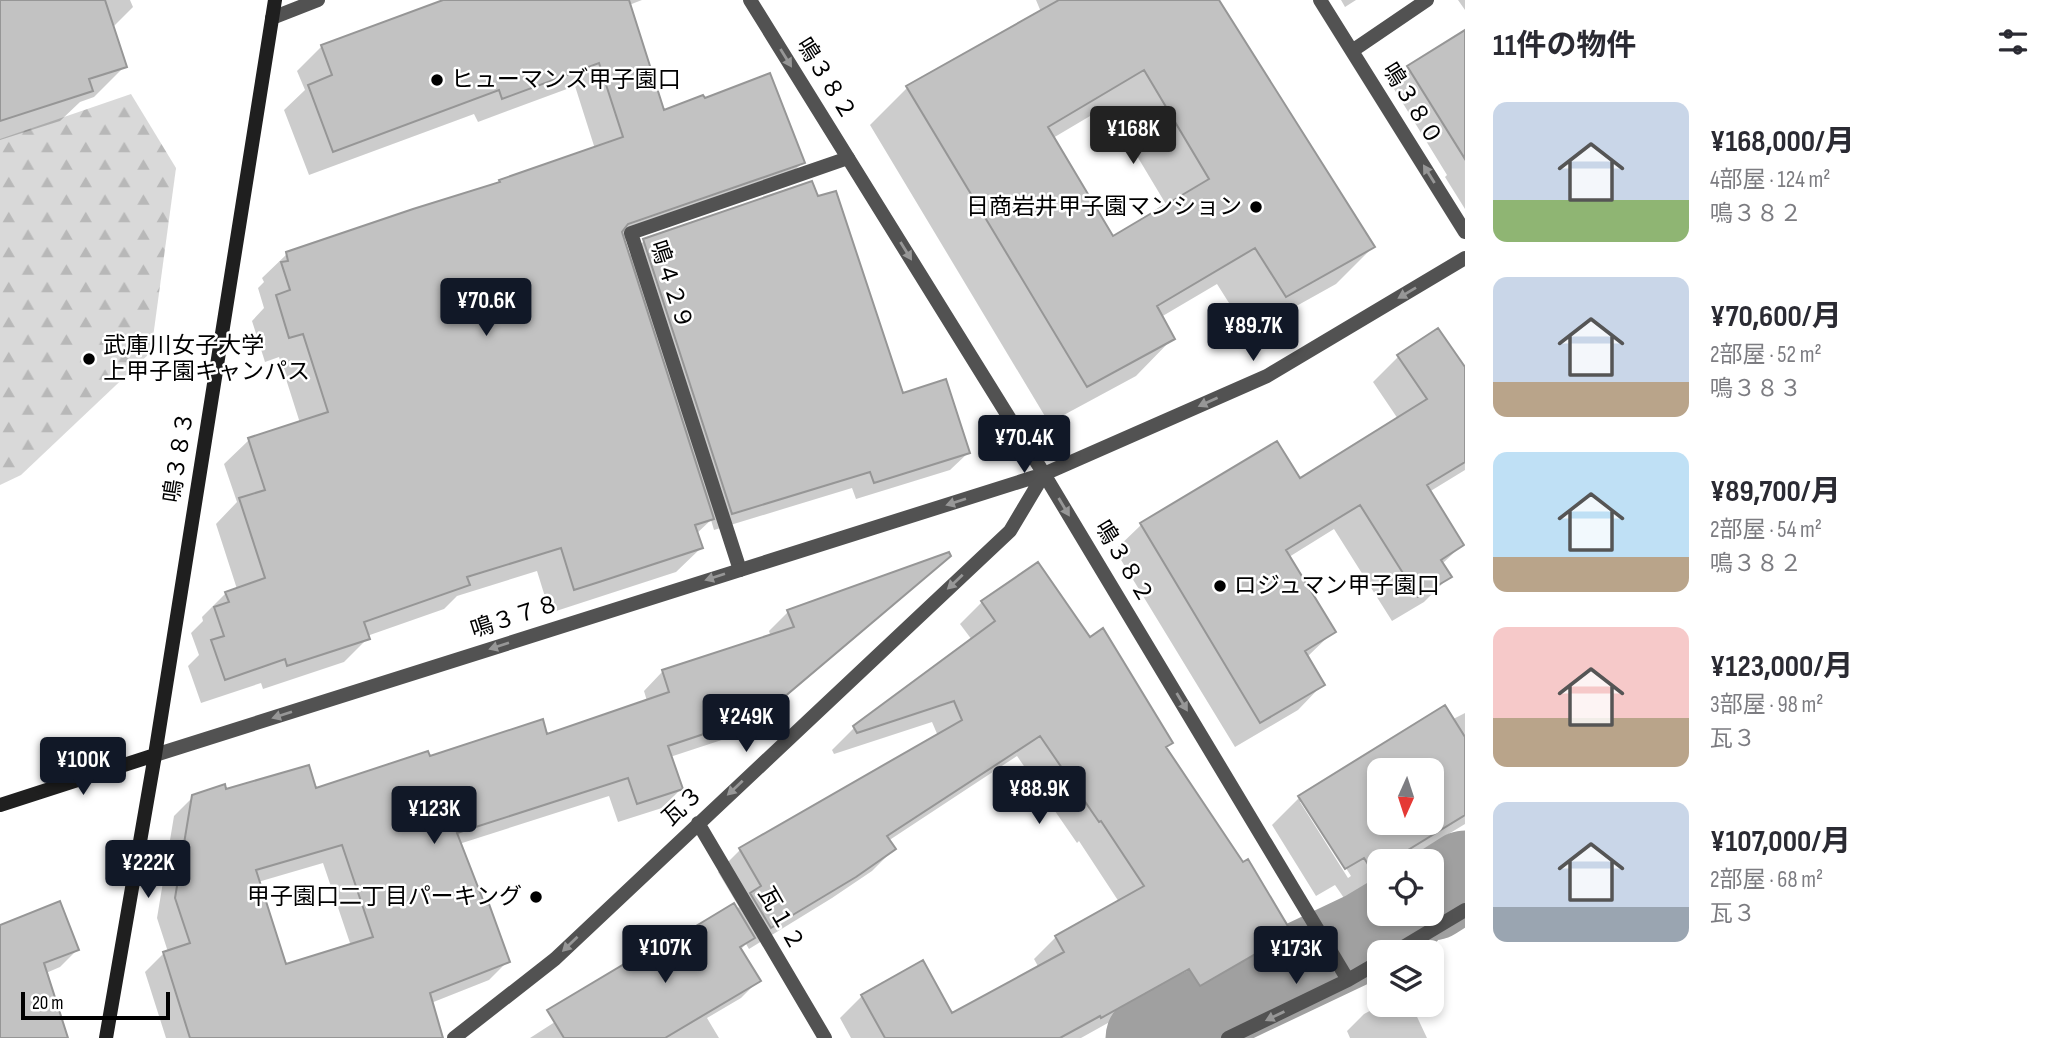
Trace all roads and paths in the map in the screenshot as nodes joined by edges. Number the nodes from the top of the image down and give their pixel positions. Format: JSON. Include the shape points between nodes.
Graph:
{"nodes":[{"id":1,"x":275,"y":0,"type":"edge"},
{"id":2,"x":318,"y":0,"type":"edge"},
{"id":3,"x":750,"y":0,"type":"edge"},
{"id":4,"x":1320,"y":0,"type":"edge"},
{"id":5,"x":1427,"y":0,"type":"edge"},
{"id":6,"x":272,"y":18,"type":"junction"},
{"id":7,"x":1352,"y":51,"type":"junction"},
{"id":8,"x":848,"y":158,"type":"junction"},
{"id":9,"x":1465,"y":232,"type":"edge"},
{"id":10,"x":1465,"y":257,"type":"edge"},
{"id":11,"x":1044,"y":474,"type":"junction"},
{"id":12,"x":740,"y":570,"type":"junction"},
{"id":13,"x":155,"y":755,"type":"junction"},
{"id":14,"x":0,"y":805,"type":"edge"},
{"id":15,"x":698,"y":823,"type":"junction"},
{"id":16,"x":1465,"y":910,"type":"edge"},
{"id":17,"x":1415,"y":940,"type":"edge"},
{"id":18,"x":1367,"y":969,"type":"edge"},
{"id":19,"x":1348,"y":980,"type":"junction"},
{"id":20,"x":106,"y":1038,"type":"edge"},
{"id":21,"x":454,"y":1038,"type":"edge"},
{"id":22,"x":825,"y":1038,"type":"edge"},
{"id":23,"x":1228,"y":1038,"type":"edge"}],
"edges":[{"from":1,"to":6,"type":"street","name":"鳴３８３"},
{"from":2,"to":6,"type":"street"},
{"from":3,"to":8,"type":"street","name":"鳴３８２","one_way":true},
{"from":4,"to":7,"type":"street","name":"鳴３８０"},
{"from":5,"to":7,"type":"street"},
{"from":6,"to":13,"type":"street","name":"鳴３８３"},
{"from":9,"to":7,"type":"street","name":"鳴３８０","one_way":true},
{"from":8,"to":11,"type":"street","name":"鳴３８２","one_way":true},
{"from":8,"to":12,"type":"street","name":"鳴４２９","via":[[631,233]]},
{"from":10,"to":11,"type":"street","name":"鳴３７８","one_way":true,"via":[[1267,376]]},
{"from":11,"to":12,"type":"street","name":"鳴３７８","one_way":true},
{"from":11,"to":15,"type":"street","name":"瓦３","one_way":true,"via":[[1010,531]]},
{"from":11,"to":19,"type":"street","name":"鳴３８２","one_way":true},
{"from":12,"to":13,"type":"street","name":"鳴３７８","one_way":true},
{"from":13,"to":14,"type":"street","name":"鳴３７８"},
{"from":13,"to":20,"type":"street","name":"鳴３８３"},
{"from":15,"to":21,"type":"street","name":"瓦３","one_way":true,"via":[[555,959]]},
{"from":15,"to":22,"type":"street","name":"瓦１２"},
{"from":16,"to":17,"type":"street"},
{"from":18,"to":19,"type":"street"},
{"from":19,"to":23,"type":"street","one_way":true}]}
